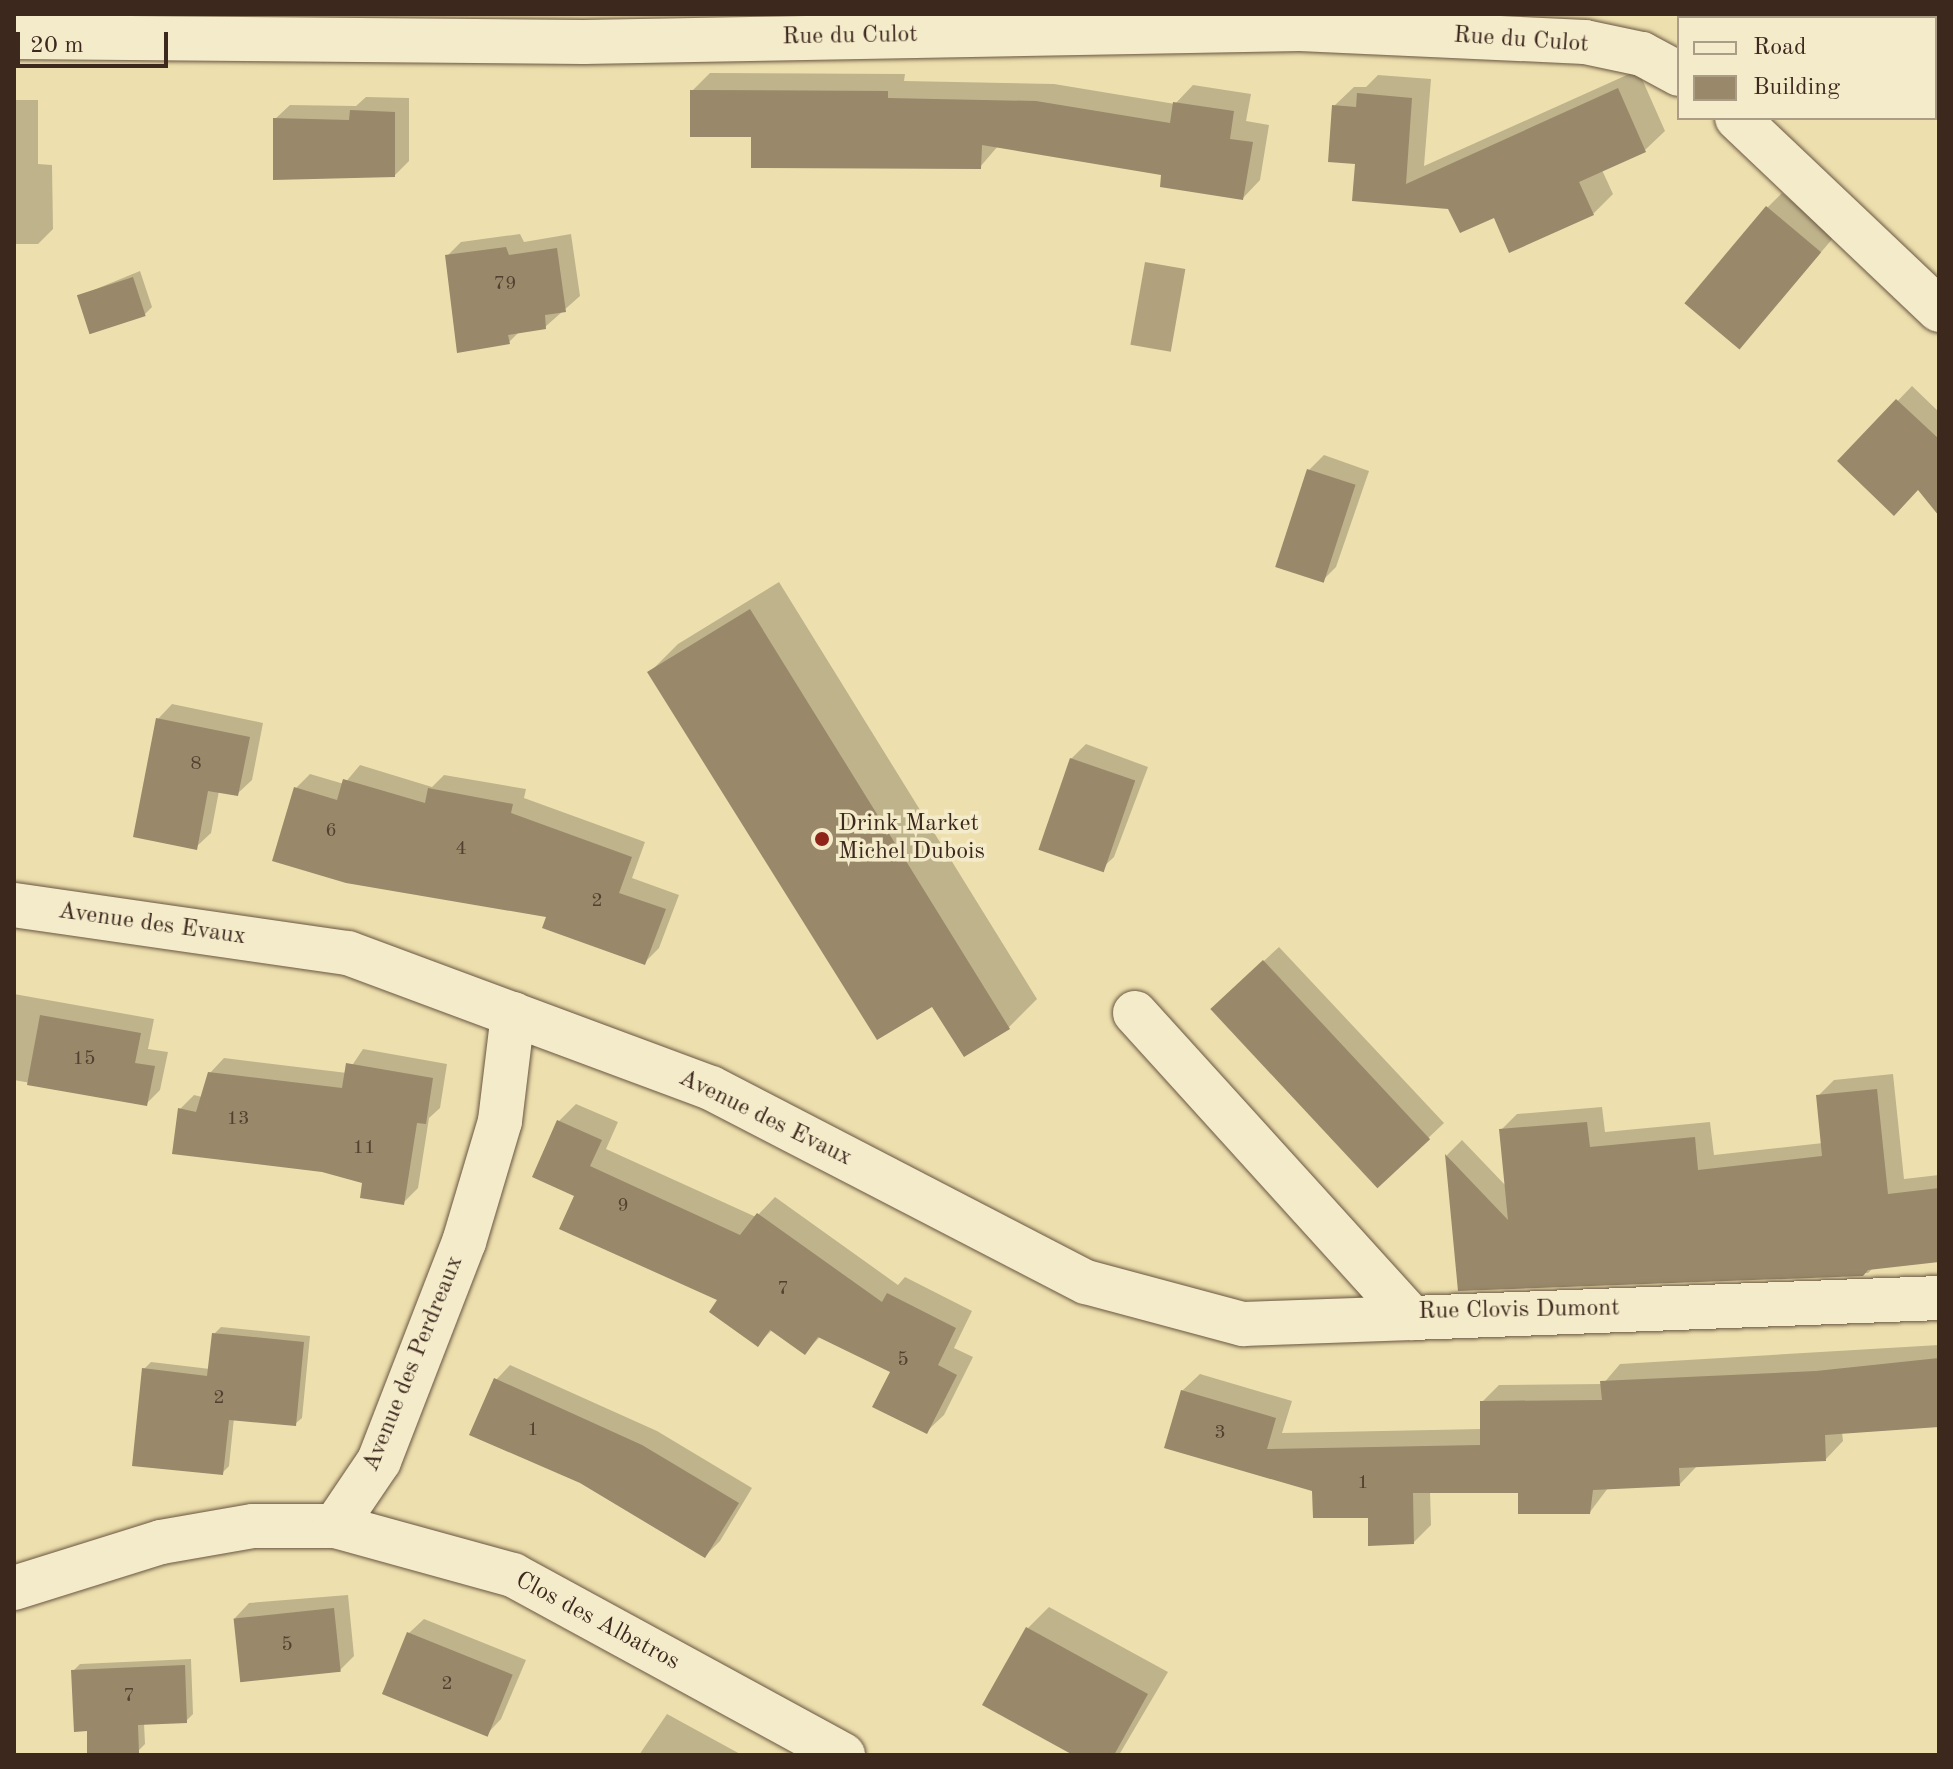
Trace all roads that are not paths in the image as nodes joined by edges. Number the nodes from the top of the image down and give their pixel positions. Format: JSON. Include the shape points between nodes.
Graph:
{"nodes":[{"id":1,"x":14,"y":37,"type":"edge"},
{"id":2,"x":1677,"y":73,"type":"edge"},
{"id":3,"x":1739,"y":120,"type":"edge"},
{"id":4,"x":1939,"y":310,"type":"edge"},
{"id":5,"x":14,"y":905,"type":"edge"},
{"id":6,"x":1135,"y":1013,"type":"dead end"},
{"id":7,"x":513,"y":1014,"type":"junction"},
{"id":8,"x":1939,"y":1298,"type":"edge"},
{"id":9,"x":1412,"y":1318,"type":"junction"},
{"id":10,"x":335,"y":1526,"type":"junction"},
{"id":11,"x":14,"y":1588,"type":"edge"},
{"id":12,"x":843,"y":1755,"type":"edge"}],
"edges":[{"from":1,"to":2,"type":"street","name":"Rue du Culot","via":[[584,42],[1300,29],[1585,42],[1642,54]]},
{"from":3,"to":4,"type":"street"},
{"from":5,"to":7,"type":"street","name":"Avenue des Evaux","via":[[348,953]]},
{"from":6,"to":9,"type":"street","name":"Rue Clovis Dumont"},
{"from":7,"to":9,"type":"street","name":"Avenue des Evaux","via":[[711,1088],[1086,1282],[1243,1324]]},
{"from":7,"to":10,"type":"street","name":"Avenue des Perdreaux","via":[[500,1121],[464,1242],[379,1461]]},
{"from":8,"to":9,"type":"street","name":"Rue Clovis Dumont"},
{"from":10,"to":11,"type":"street","via":[[253,1526],[161,1542]]},
{"from":10,"to":12,"type":"street","name":"Clos des Albatros","via":[[513,1575]]}]}
